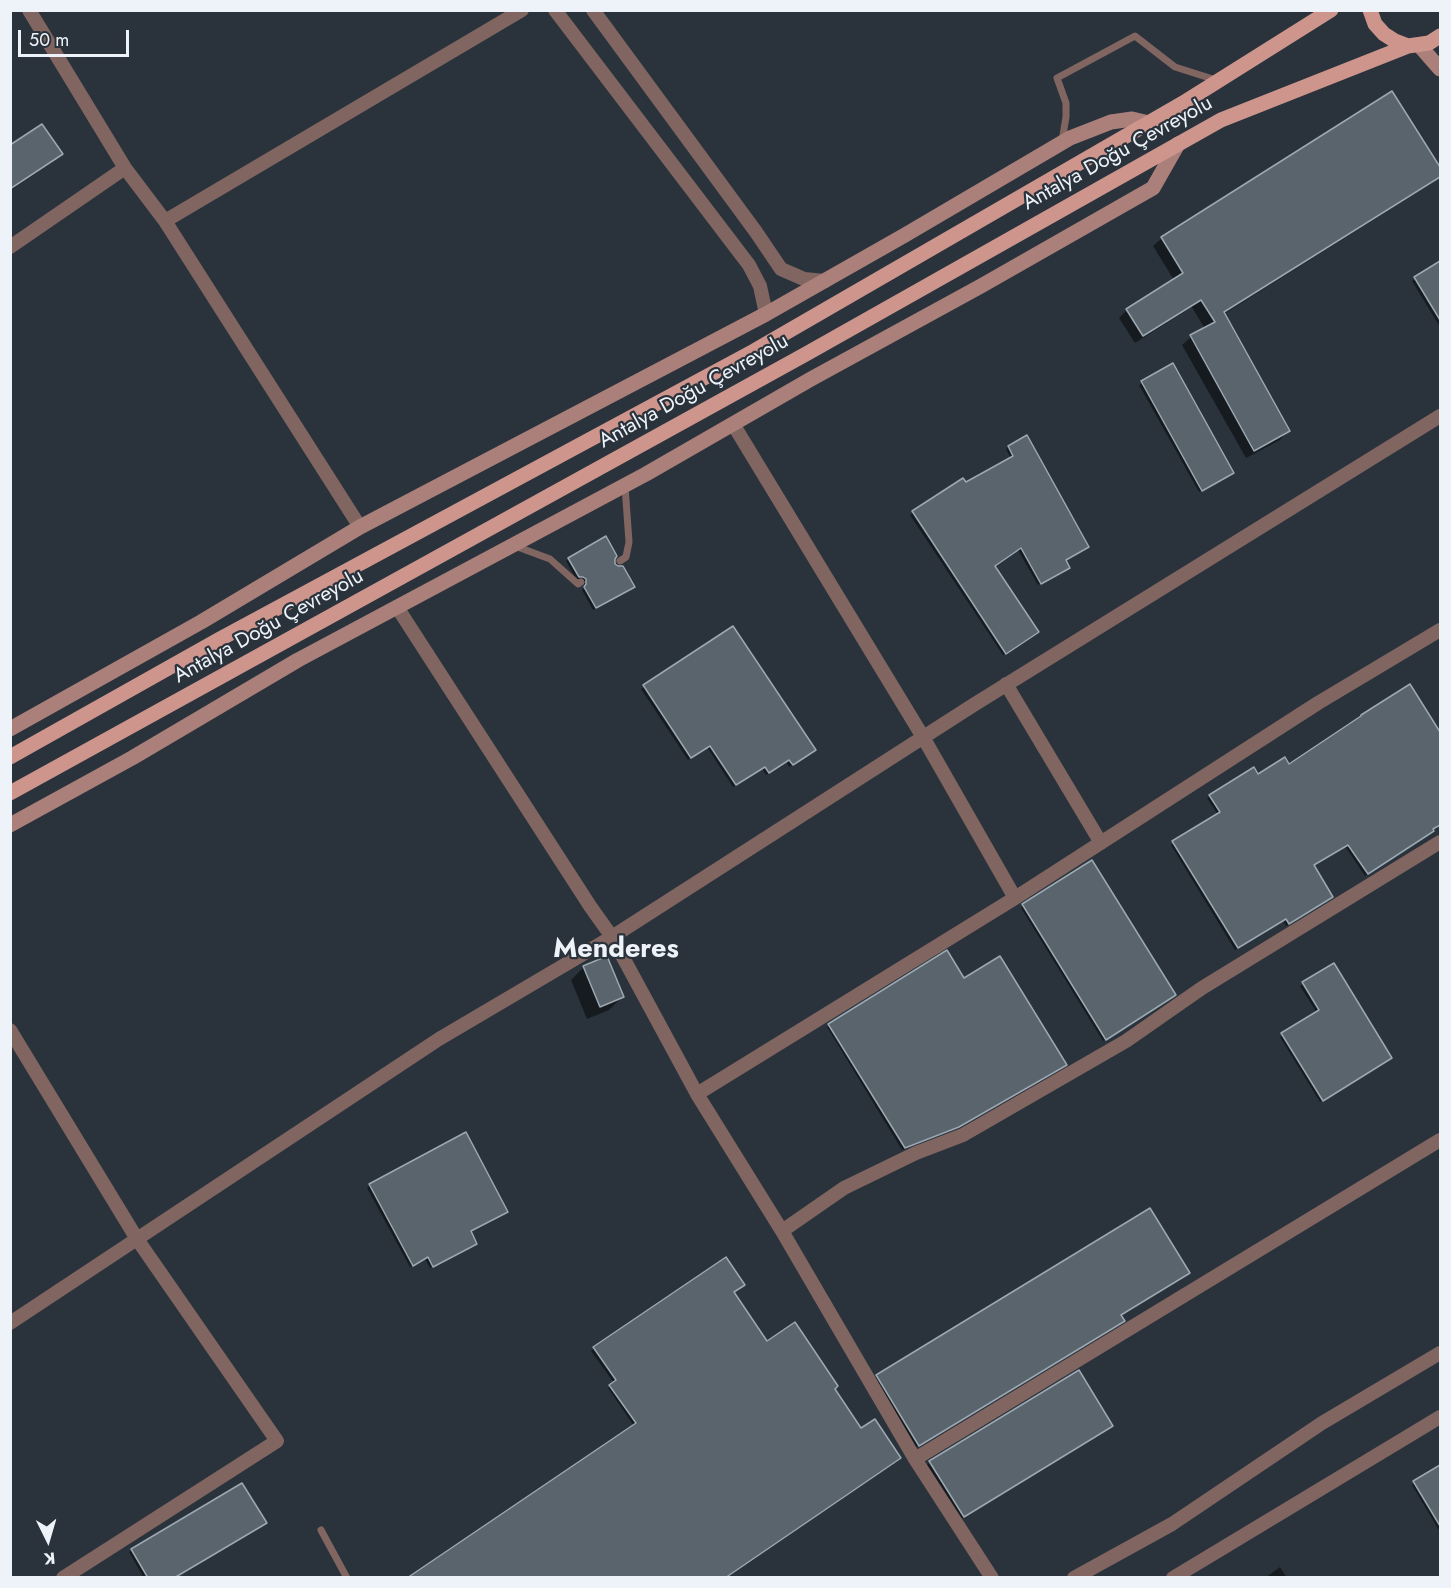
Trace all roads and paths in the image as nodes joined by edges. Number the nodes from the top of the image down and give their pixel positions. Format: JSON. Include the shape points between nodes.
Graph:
{"nodes":[{"id":1,"x":29,"y":10,"type":"edge"},
{"id":2,"x":522,"y":10,"type":"edge"},
{"id":3,"x":555,"y":10,"type":"edge"},
{"id":4,"x":593,"y":10,"type":"edge"},
{"id":5,"x":1331,"y":10,"type":"edge"},
{"id":6,"x":1370,"y":10,"type":"edge"},
{"id":7,"x":1440,"y":36,"type":"edge"},
{"id":8,"x":1413,"y":46,"type":"junction"},
{"id":9,"x":1440,"y":69,"type":"edge"},
{"id":10,"x":1219,"y":81,"type":"junction"},
{"id":11,"x":1149,"y":123,"type":"junction"},
{"id":12,"x":1062,"y":143,"type":"junction"},
{"id":13,"x":1178,"y":144,"type":"junction"},
{"id":14,"x":125,"y":168,"type":"junction"},
{"id":15,"x":165,"y":221,"type":"junction"},
{"id":16,"x":10,"y":247,"type":"edge"},
{"id":17,"x":825,"y":281,"type":"junction"},
{"id":18,"x":766,"y":314,"type":"junction"},
{"id":19,"x":1440,"y":416,"type":"edge"},
{"id":20,"x":733,"y":424,"type":"junction"},
{"id":21,"x":625,"y":485,"type":"junction"},
{"id":22,"x":360,"y":527,"type":"junction"},
{"id":23,"x":513,"y":545,"type":"junction"},
{"id":24,"x":620,"y":561,"type":"dead end"},
{"id":25,"x":581,"y":582,"type":"dead end"},
{"id":26,"x":397,"y":607,"type":"junction"},
{"id":27,"x":1440,"y":630,"type":"edge"},
{"id":28,"x":1006,"y":684,"type":"junction"},
{"id":29,"x":10,"y":729,"type":"edge"},
{"id":30,"x":923,"y":737,"type":"junction"},
{"id":31,"x":10,"y":757,"type":"edge"},
{"id":32,"x":10,"y":794,"type":"edge"},
{"id":33,"x":10,"y":825,"type":"edge"},
{"id":34,"x":1440,"y":842,"type":"edge"},
{"id":35,"x":1101,"y":843,"type":"junction"},
{"id":36,"x":1016,"y":898,"type":"junction"},
{"id":37,"x":612,"y":938,"type":"junction"},
{"id":38,"x":10,"y":1030,"type":"edge"},
{"id":39,"x":697,"y":1094,"type":"junction"},
{"id":40,"x":1440,"y":1140,"type":"edge"},
{"id":41,"x":782,"y":1230,"type":"junction"},
{"id":42,"x":137,"y":1239,"type":"junction"},
{"id":43,"x":10,"y":1323,"type":"edge"},
{"id":44,"x":1440,"y":1353,"type":"edge"},
{"id":45,"x":1440,"y":1417,"type":"edge"},
{"id":46,"x":915,"y":1459,"type":"junction"},
{"id":47,"x":321,"y":1530,"type":"dead end"},
{"id":48,"x":63,"y":1578,"type":"edge"},
{"id":49,"x":347,"y":1578,"type":"edge"},
{"id":50,"x":992,"y":1578,"type":"edge"},
{"id":51,"x":1074,"y":1578,"type":"edge"},
{"id":52,"x":1173,"y":1578,"type":"edge"}],
"edges":[{"from":1,"to":14,"type":"street"},
{"from":2,"to":15,"type":"street"},
{"from":3,"to":18,"type":"street","via":[[749,265],[760,286]]},
{"from":4,"to":17,"type":"street","via":[[781,269],[804,279]]},
{"from":5,"to":10,"type":"main road","name":"Antalya Doğu Çevreyolu"},
{"from":6,"to":8,"type":"main road","via":[[1384,34]]},
{"from":7,"to":8,"type":"main road","name":"Antalya Doğu Çevreyolu"},
{"from":8,"to":9,"type":"street"},
{"from":8,"to":13,"type":"main road","name":"Antalya Doğu Çevreyolu","via":[[1221,120]]},
{"from":10,"to":11,"type":"main road","name":"Antalya Doğu Çevreyolu"},
{"from":10,"to":12,"type":"lane","via":[[1174,67],[1135,36],[1057,78],[1066,103]]},
{"from":11,"to":12,"type":"street","via":[[1132,119],[1111,122]]},
{"from":11,"to":31,"type":"main road","name":"Antalya Doğu Çevreyolu","via":[[754,351]]},
{"from":12,"to":17,"type":"street"},
{"from":13,"to":20,"type":"street","via":[[1153,188]]},
{"from":13,"to":32,"type":"main road","name":"Antalya Doğu Çevreyolu"},
{"from":14,"to":15,"type":"street"},
{"from":14,"to":16,"type":"street"},
{"from":15,"to":22,"type":"street"},
{"from":17,"to":18,"type":"street"},
{"from":18,"to":22,"type":"street"},
{"from":19,"to":28,"type":"street"},
{"from":20,"to":21,"type":"street"},
{"from":20,"to":30,"type":"street"},
{"from":21,"to":23,"type":"street"},
{"from":21,"to":24,"type":"lane","via":[[629,542],[626,557]]},
{"from":22,"to":29,"type":"street"},
{"from":23,"to":25,"type":"lane","via":[[550,559],[578,584]]},
{"from":23,"to":26,"type":"street"},
{"from":26,"to":33,"type":"street"},
{"from":26,"to":37,"type":"street"},
{"from":27,"to":35,"type":"street","via":[[1318,703]]},
{"from":28,"to":30,"type":"street"},
{"from":28,"to":35,"type":"street"},
{"from":30,"to":36,"type":"street"},
{"from":30,"to":37,"type":"street"},
{"from":34,"to":41,"type":"street","via":[[1202,988],[1126,1041],[963,1136],[844,1188]]},
{"from":35,"to":36,"type":"street"},
{"from":36,"to":39,"type":"street"},
{"from":37,"to":39,"type":"street"},
{"from":37,"to":42,"type":"street","via":[[439,1038]]},
{"from":38,"to":42,"type":"street"},
{"from":39,"to":41,"type":"street"},
{"from":40,"to":46,"type":"street"},
{"from":41,"to":46,"type":"street"},
{"from":42,"to":43,"type":"street"},
{"from":42,"to":48,"type":"street","via":[[277,1441]]},
{"from":44,"to":51,"type":"street","via":[[1322,1423],[1172,1524]]},
{"from":45,"to":52,"type":"street"},
{"from":46,"to":50,"type":"street"},
{"from":47,"to":49,"type":"lane"}]}
